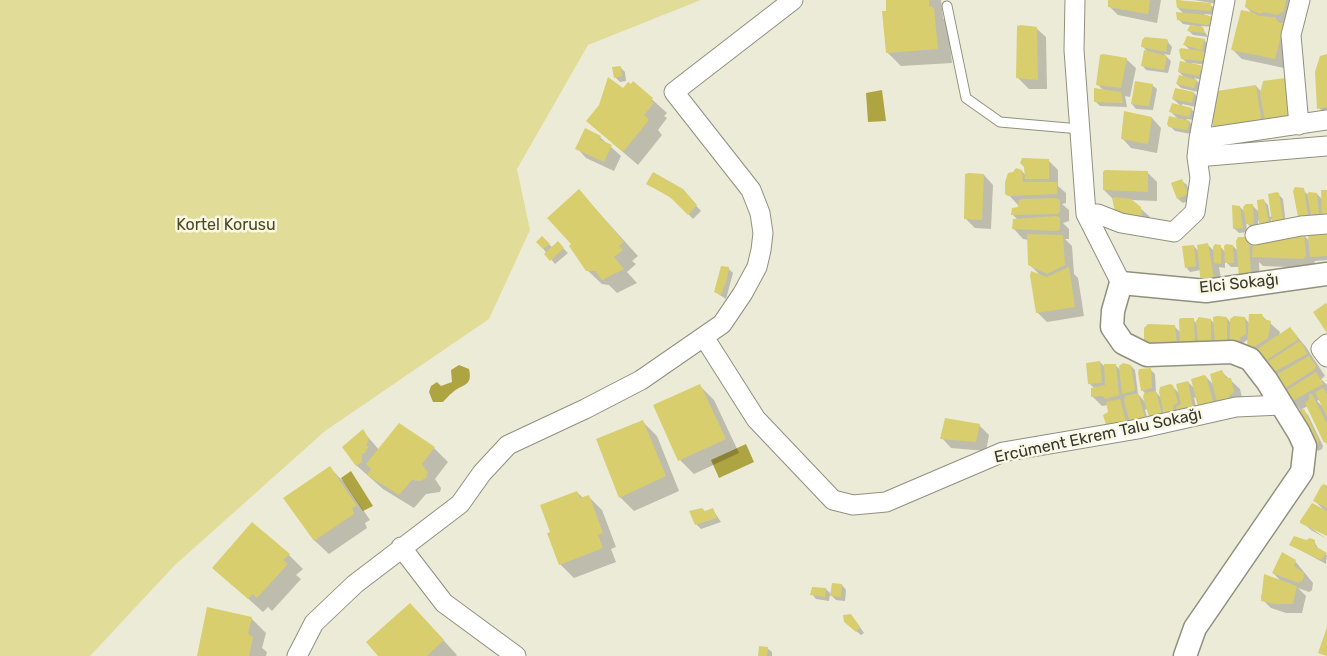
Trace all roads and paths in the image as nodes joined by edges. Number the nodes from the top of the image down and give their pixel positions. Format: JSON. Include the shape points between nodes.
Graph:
{"nodes":[{"id":1,"x":793,"y":0,"type":"edge"},
{"id":2,"x":1225,"y":0,"type":"edge"},
{"id":3,"x":1300,"y":0,"type":"edge"},
{"id":4,"x":1076,"y":1,"type":"edge"},
{"id":5,"x":947,"y":6,"type":"dead end"},
{"id":6,"x":1327,"y":120,"type":"edge"},
{"id":7,"x":1299,"y":125,"type":"junction"},
{"id":8,"x":1080,"y":129,"type":"junction"},
{"id":9,"x":1327,"y":146,"type":"edge"},
{"id":10,"x":1198,"y":148,"type":"junction"},
{"id":11,"x":1086,"y":214,"type":"junction"},
{"id":12,"x":1327,"y":224,"type":"edge"},
{"id":13,"x":1255,"y":235,"type":"dead end"},
{"id":14,"x":1327,"y":274,"type":"edge"},
{"id":15,"x":1121,"y":282,"type":"junction"},
{"id":16,"x":704,"y":337,"type":"junction"},
{"id":17,"x":1327,"y":344,"type":"edge"},
{"id":18,"x":1327,"y":358,"type":"edge"},
{"id":19,"x":1282,"y":404,"type":"junction"},
{"id":20,"x":401,"y":547,"type":"junction"},
{"id":21,"x":297,"y":656,"type":"edge"},
{"id":22,"x":516,"y":656,"type":"edge"},
{"id":23,"x":1185,"y":656,"type":"edge"}],
"edges":[{"from":1,"to":16,"type":"street","via":[[674,92],[751,190],[763,233],[757,266],[743,293],[722,324]]},
{"from":2,"to":10,"type":"street"},
{"from":3,"to":7,"type":"street","via":[[1291,35]]},
{"from":4,"to":8,"type":"street","via":[[1074,50]]},
{"from":5,"to":8,"type":"lane","via":[[966,98],[1000,122]]},
{"from":6,"to":7,"type":"street"},
{"from":7,"to":10,"type":"street"},
{"from":8,"to":11,"type":"street"},
{"from":9,"to":10,"type":"street"},
{"from":10,"to":11,"type":"street","via":[[1200,178],[1195,212],[1174,232]]},
{"from":11,"to":15,"type":"street"},
{"from":12,"to":13,"type":"street"},
{"from":14,"to":15,"type":"street","name":"Elci Sokağı","via":[[1206,291]]},
{"from":15,"to":19,"type":"street","via":[[1112,327],[1123,343],[1148,355],[1232,352],[1250,358]]},
{"from":16,"to":19,"type":"street","name":"Ercüment Ekrem Talu Sokağı","via":[[756,419],[833,500],[852,505],[886,502],[1003,452],[1138,429],[1236,406]]},
{"from":16,"to":20,"type":"street","via":[[641,380],[508,446],[482,473],[460,504]]},
{"from":17,"to":18,"type":"street","via":[[1321,349]]},
{"from":19,"to":23,"type":"street","via":[[1305,446],[1302,472],[1195,628]]},
{"from":20,"to":21,"type":"street","via":[[314,623]]},
{"from":20,"to":22,"type":"street","via":[[444,603]]}]}
